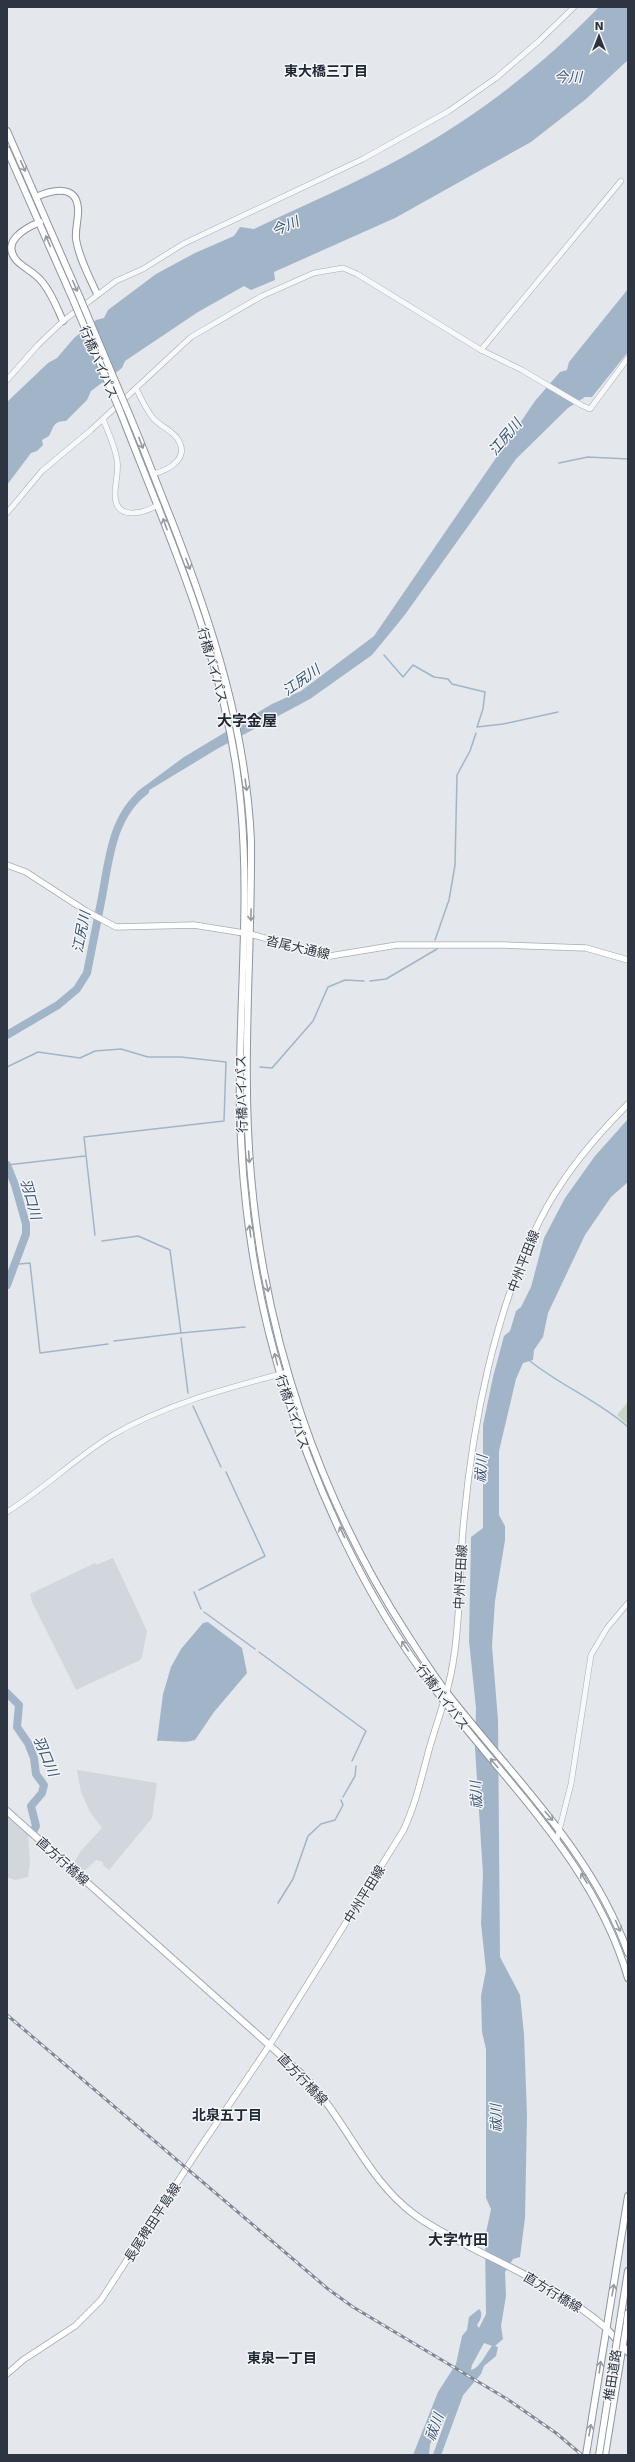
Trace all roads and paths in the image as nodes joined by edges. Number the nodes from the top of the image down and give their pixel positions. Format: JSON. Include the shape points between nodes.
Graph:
{"nodes":[{"id":1,"x":574,"y":7,"type":"edge"},
{"id":2,"x":7,"y":131,"type":"edge"},
{"id":3,"x":7,"y":150,"type":"edge"},
{"id":4,"x":621,"y":181,"type":"dead end"},
{"id":5,"x":36,"y":197,"type":"junction"},
{"id":6,"x":40,"y":222,"type":"junction"},
{"id":7,"x":97,"y":294,"type":"junction"},
{"id":8,"x":63,"y":321,"type":"junction"},
{"id":9,"x":481,"y":350,"type":"junction"},
{"id":10,"x":628,"y":358,"type":"edge"},
{"id":11,"x":7,"y":380,"type":"edge"},
{"id":12,"x":136,"y":388,"type":"junction"},
{"id":13,"x":103,"y":419,"type":"junction"},
{"id":14,"x":153,"y":474,"type":"junction"},
{"id":15,"x":158,"y":505,"type":"junction"},
{"id":16,"x":7,"y":513,"type":"edge"},
{"id":17,"x":7,"y":865,"type":"edge"},
{"id":18,"x":247,"y":934,"type":"junction"},
{"id":19,"x":628,"y":960,"type":"edge"},
{"id":20,"x":628,"y":1104,"type":"edge"},
{"id":21,"x":288,"y":1372,"type":"junction"},
{"id":22,"x":280,"y":1374,"type":"junction"},
{"id":23,"x":7,"y":1512,"type":"edge"},
{"id":24,"x":628,"y":1603,"type":"edge"},
{"id":25,"x":447,"y":1692,"type":"junction"},
{"id":26,"x":444,"y":1700,"type":"junction"},
{"id":27,"x":7,"y":1810,"type":"edge"},
{"id":28,"x":559,"y":1828,"type":"junction"},
{"id":29,"x":557,"y":1839,"type":"junction"},
{"id":30,"x":628,"y":1953,"type":"edge"},
{"id":31,"x":628,"y":1978,"type":"edge"},
{"id":32,"x":269,"y":2046,"type":"junction"},
{"id":33,"x":628,"y":2196,"type":"edge"},
{"id":34,"x":628,"y":2271,"type":"edge"},
{"id":35,"x":628,"y":2313,"type":"edge"},
{"id":36,"x":606,"y":2328,"type":"junction"},
{"id":37,"x":622,"y":2346,"type":"junction"},
{"id":38,"x":628,"y":2352,"type":"edge"},
{"id":39,"x":7,"y":2374,"type":"edge"},
{"id":40,"x":586,"y":2455,"type":"edge"},
{"id":41,"x":599,"y":2455,"type":"edge"},
{"id":42,"x":605,"y":2455,"type":"edge"}],
"edges":[{"from":1,"to":7,"type":"street","via":[[539,42],[496,78],[449,111],[363,159],[183,244]]},
{"from":2,"to":5,"type":"main road","name":"行橋バイパス","one_way":true},
{"from":3,"to":6,"type":"main road","name":"行橋バイパス"},
{"from":4,"to":9,"type":"street"},
{"from":5,"to":7,"type":"main road","via":[[57,190],[67,192],[75,199],[78,208],[76,232],[79,250]]},
{"from":5,"to":14,"type":"main road","name":"行橋バイパス","one_way":true,"bridge":true},
{"from":6,"to":8,"type":"main road","via":[[18,233],[13,239],[12,251],[17,261],[43,282]]},
{"from":15,"to":6,"type":"main road","name":"行橋バイパス","one_way":true,"bridge":true},
{"from":7,"to":8,"type":"street"},
{"from":8,"to":11,"type":"street"},
{"from":9,"to":10,"type":"street","via":[[590,409]]},
{"from":9,"to":12,"type":"street","via":[[357,274],[343,268],[330,269],[314,273],[268,293],[220,319],[191,337]]},
{"from":12,"to":13,"type":"street"},
{"from":12,"to":14,"type":"street","via":[[148,411],[177,439],[181,449],[181,455],[174,466]]},
{"from":13,"to":15,"type":"street","via":[[117,460],[115,495],[118,506],[125,512],[136,514]]},
{"from":13,"to":16,"type":"street","via":[[42,471]]},
{"from":14,"to":18,"type":"main road","name":"行橋バイパス","one_way":true,"via":[[213,632],[235,719],[250,815]]},
{"from":18,"to":15,"type":"main road","name":"行橋バイパス","one_way":true,"via":[[242,810],[234,749],[220,684],[200,618]]},
{"from":17,"to":18,"type":"main road","name":"沓尾大通線","via":[[31,875],[86,911],[122,928],[194,925]]},
{"from":18,"to":19,"type":"main road","name":"沓尾大通線","via":[[330,956],[397,945],[519,945],[586,948]]},
{"from":18,"to":21,"type":"main road","name":"行橋バイパス","one_way":true,"via":[[246,1070],[251,1177],[265,1277]]},
{"from":22,"to":18,"type":"main road","name":"行橋バイパス","one_way":true,"via":[[253,1253],[243,1175],[240,1073]]},
{"from":20,"to":25,"type":"main road","name":"中州平田線","via":[[586,1151],[539,1221],[508,1302],[488,1369],[470,1467],[454,1654]]},
{"from":21,"to":22,"type":"street"},
{"from":21,"to":25,"type":"main road","name":"行橋バイパス","via":[[318,1461],[344,1521],[400,1624]]},
{"from":22,"to":23,"type":"street","via":[[199,1397],[141,1420],[84,1454]]},
{"from":26,"to":22,"type":"main road","name":"行橋バイパス","one_way":true,"via":[[393,1628],[353,1554],[314,1469]]},
{"from":24,"to":28,"type":"street","via":[[607,1628],[591,1655],[571,1784]]},
{"from":25,"to":26,"type":"main road","name":"中州平田線"},
{"from":25,"to":28,"type":"main road","name":"行橋バイパス","one_way":true},
{"from":29,"to":26,"type":"main road","name":"行橋バイパス","one_way":true},
{"from":26,"to":32,"type":"main road","name":"中州平田線","via":[[411,1813],[398,1842]]},
{"from":27,"to":32,"type":"main road","name":"直方行橋線"},
{"from":28,"to":29,"type":"street"},
{"from":28,"to":30,"type":"main road","name":"行橋バイパス","one_way":true,"via":[[604,1897]]},
{"from":31,"to":29,"type":"main road","name":"行橋バイパス","one_way":true,"via":[[606,1918]]},
{"from":32,"to":36,"type":"main road","name":"直方行橋線","via":[[316,2089],[371,2169],[392,2195],[416,2216],[579,2306]]},
{"from":32,"to":39,"type":"main road","name":"長尾稗田平島線","via":[[101,2300],[75,2326],[23,2360]]},
{"from":36,"to":33,"type":"main road","one_way":true},
{"from":34,"to":41,"type":"main road","name":"椎田道路","bridge":true},
{"from":35,"to":37,"type":"main road"},
{"from":36,"to":37,"type":"main road","name":"直方行橋線"},
{"from":40,"to":36,"type":"main road","one_way":true},
{"from":37,"to":38,"type":"main road","name":"直方行橋線"},
{"from":37,"to":42,"type":"main road"}]}
